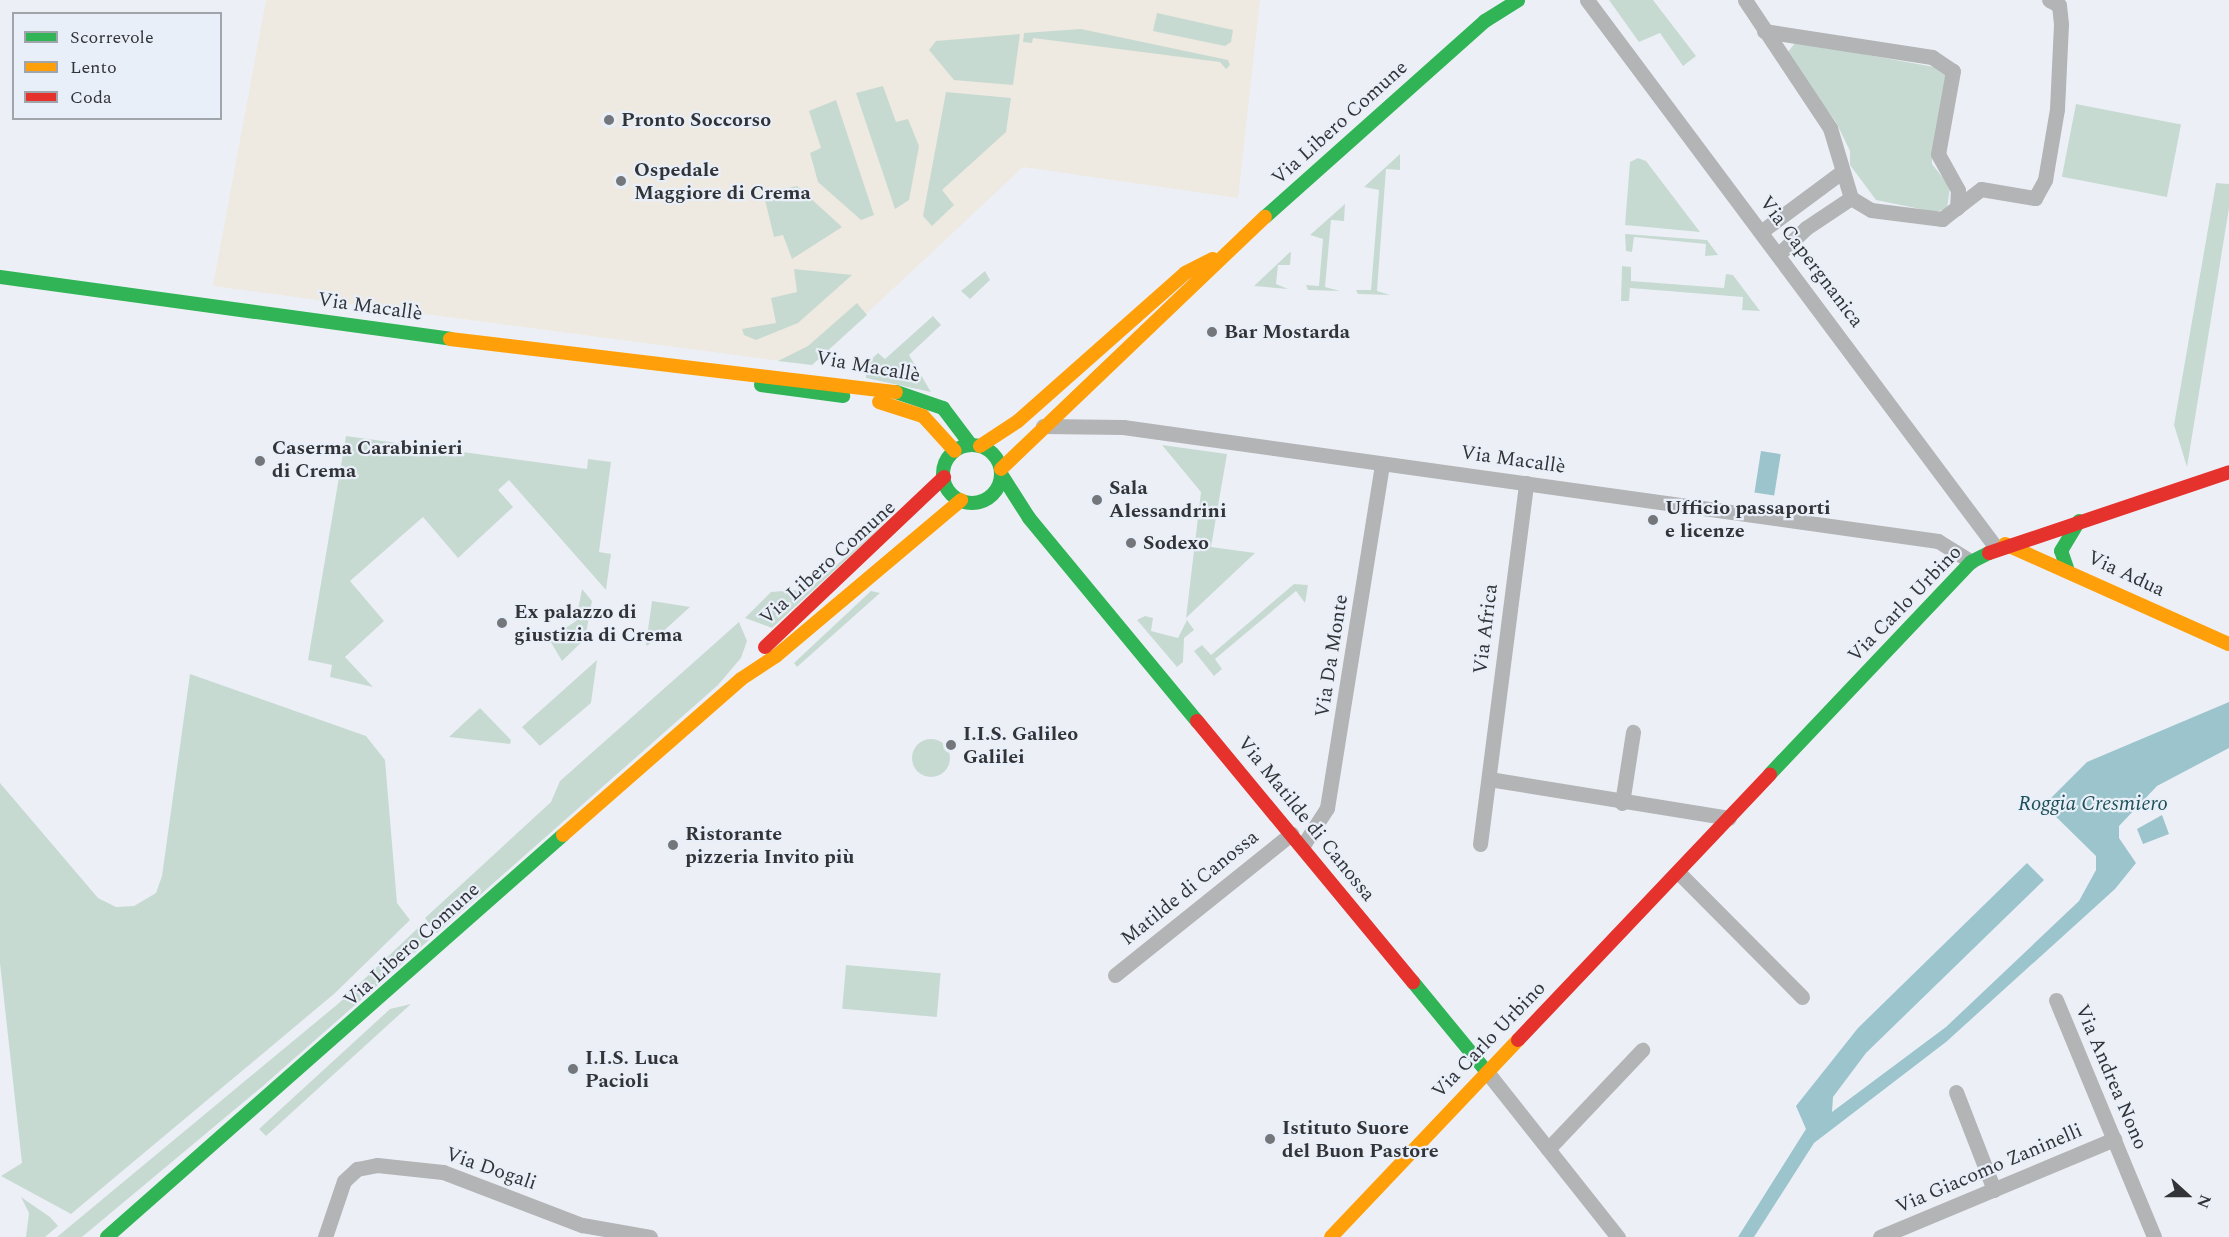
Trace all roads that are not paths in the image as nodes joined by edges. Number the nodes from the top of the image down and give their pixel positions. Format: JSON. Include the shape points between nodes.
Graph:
{"nodes":[{"id":1,"x":1498,"y":0,"type":"edge"},
{"id":2,"x":1518,"y":0,"type":"edge"},
{"id":3,"x":1745,"y":0,"type":"edge"},
{"id":4,"x":2049,"y":0,"type":"edge"},
{"id":5,"x":1585,"y":1,"type":"edge"},
{"id":6,"x":1485,"y":21,"type":"junction"},
{"id":7,"x":1764,"y":31,"type":"junction"},
{"id":8,"x":1840,"y":173,"type":"junction"},
{"id":9,"x":1851,"y":198,"type":"junction"},
{"id":10,"x":1957,"y":208,"type":"junction"},
{"id":11,"x":1762,"y":231,"type":"junction"},
{"id":12,"x":1779,"y":254,"type":"junction"},
{"id":13,"x":1222,"y":255,"type":"junction"},
{"id":14,"x":0,"y":277,"type":"edge"},
{"id":15,"x":735,"y":375,"type":"junction"},
{"id":16,"x":1042,"y":426,"type":"junction"},
{"id":17,"x":976,"y":446,"type":"junction"},
{"id":18,"x":955,"y":451,"type":"junction"},
{"id":19,"x":1382,"y":464,"type":"junction"},
{"id":20,"x":1001,"y":472,"type":"junction"},
{"id":21,"x":2229,"y":472,"type":"edge"},
{"id":22,"x":944,"y":477,"type":"junction"},
{"id":23,"x":1526,"y":483,"type":"junction"},
{"id":24,"x":989,"y":497,"type":"junction"},
{"id":25,"x":961,"y":500,"type":"junction"},
{"id":26,"x":1029,"y":518,"type":"junction"},
{"id":27,"x":2079,"y":521,"type":"junction"},
{"id":28,"x":2001,"y":547,"type":"junction"},
{"id":29,"x":1971,"y":562,"type":"junction"},
{"id":30,"x":2067,"y":568,"type":"junction"},
{"id":31,"x":2229,"y":644,"type":"edge"},
{"id":32,"x":741,"y":679,"type":"junction"},
{"id":33,"x":1633,"y":732,"type":"dead end"},
{"id":34,"x":1489,"y":779,"type":"junction"},
{"id":35,"x":1622,"y":803,"type":"junction"},
{"id":36,"x":1729,"y":818,"type":"junction"},
{"id":37,"x":1291,"y":834,"type":"junction"},
{"id":38,"x":1480,"y":844,"type":"dead end"},
{"id":39,"x":1302,"y":847,"type":"junction"},
{"id":40,"x":1678,"y":872,"type":"junction"},
{"id":41,"x":1115,"y":975,"type":"dead end"},
{"id":42,"x":1802,"y":997,"type":"dead end"},
{"id":43,"x":2056,"y":1000,"type":"dead end"},
{"id":44,"x":1642,"y":1050,"type":"dead end"},
{"id":45,"x":1487,"y":1072,"type":"junction"},
{"id":46,"x":1956,"y":1092,"type":"dead end"},
{"id":47,"x":2114,"y":1139,"type":"junction"},
{"id":48,"x":1548,"y":1149,"type":"junction"},
{"id":49,"x":1994,"y":1190,"type":"junction"},
{"id":50,"x":107,"y":1237,"type":"edge"},
{"id":51,"x":325,"y":1237,"type":"edge"},
{"id":52,"x":650,"y":1237,"type":"edge"},
{"id":53,"x":1331,"y":1237,"type":"edge"},
{"id":54,"x":1618,"y":1237,"type":"edge"},
{"id":55,"x":1880,"y":1237,"type":"edge"},
{"id":56,"x":2154,"y":1237,"type":"edge"}],
"edges":[{"from":1,"to":6,"type":"street","name":"Via Libero Comune"},
{"from":2,"to":6,"type":"street","name":"Via Libero Comune"},
{"from":3,"to":7,"type":"street"},
{"from":4,"to":10,"type":"street","via":[[2059,5],[2061,24],[2057,109],[2045,180],[2035,198],[1981,189]]},
{"from":5,"to":11,"type":"street","name":"Via Capergnanica"},
{"from":6,"to":13,"type":"street","name":"Via Libero Comune"},
{"from":7,"to":8,"type":"street","via":[[1830,128]]},
{"from":7,"to":10,"type":"street","via":[[1932,57],[1953,71],[1938,154],[1958,190]]},
{"from":8,"to":9,"type":"street"},
{"from":8,"to":11,"type":"street"},
{"from":9,"to":10,"type":"street","via":[[1871,210],[1925,218],[1942,219]]},
{"from":9,"to":12,"type":"street"},
{"from":11,"to":12,"type":"street","name":"Via Capergnanica"},
{"from":12,"to":28,"type":"street","name":"Via Capergnanica"},
{"from":13,"to":16,"type":"street","name":"Via Libero Comune"},
{"from":13,"to":17,"type":"street","name":"Via Libero Comune","via":[[1185,273],[1018,420]]},
{"from":14,"to":15,"type":"street","name":"Via Macallè"},
{"from":15,"to":17,"type":"street","name":"Via Macallè","via":[[795,376],[905,393],[943,408]]},
{"from":15,"to":18,"type":"street","name":"Via Macallè","via":[[759,385],[903,407],[938,428]]},
{"from":16,"to":19,"type":"street","name":"Via Macallè","via":[[1123,427]]},
{"from":16,"to":20,"type":"street","name":"Via Libero Comune"},
{"from":17,"to":18,"type":"street","name":"Via Libero Comune"},
{"from":17,"to":20,"type":"street","via":[[995,456]]},
{"from":18,"to":22,"type":"street","name":"Via Libero Comune"},
{"from":19,"to":23,"type":"street","name":"Via Macallè"},
{"from":19,"to":39,"type":"street","name":"Via Da Monte","via":[[1327,808]]},
{"from":20,"to":24,"type":"street","name":"Via Libero Comune"},
{"from":20,"to":26,"type":"street","name":"Via Matilde di Canossa"},
{"from":21,"to":27,"type":"street","name":"Via Carlo Urbino"},
{"from":22,"to":25,"type":"street"},
{"from":22,"to":32,"type":"street","name":"Via Libero Comune","via":[[912,513],[766,646]]},
{"from":23,"to":29,"type":"street","name":"Via Macallè","via":[[1938,541]]},
{"from":23,"to":34,"type":"street","name":"Via Africa"},
{"from":24,"to":25,"type":"street"},
{"from":24,"to":26,"type":"street","name":"Via Matilde di Canossa"},
{"from":25,"to":32,"type":"street","name":"Via Libero Comune","via":[[776,656]]},
{"from":26,"to":37,"type":"street","name":"Via Matilde di Canossa"},
{"from":27,"to":28,"type":"street","name":"Via Carlo Urbino"},
{"from":27,"to":30,"type":"street","via":[[2061,551]]},
{"from":28,"to":29,"type":"street","name":"Via Carlo Urbino"},
{"from":28,"to":30,"type":"street","name":"Via Adua"},
{"from":29,"to":36,"type":"street","name":"Via Carlo Urbino"},
{"from":30,"to":31,"type":"street","name":"Via Adua"},
{"from":32,"to":50,"type":"street","name":"Via Libero Comune"},
{"from":33,"to":35,"type":"street"},
{"from":34,"to":35,"type":"street"},
{"from":34,"to":38,"type":"street","name":"Via Africa"},
{"from":35,"to":36,"type":"street"},
{"from":36,"to":40,"type":"street","name":"Via Carlo Urbino"},
{"from":37,"to":39,"type":"street","name":"Via Matilde di Canossa"},
{"from":37,"to":41,"type":"street","name":"Matilde di Canossa"},
{"from":39,"to":45,"type":"street","name":"Via Matilde di Canossa"},
{"from":40,"to":42,"type":"street"},
{"from":40,"to":45,"type":"street","name":"Via Carlo Urbino"},
{"from":43,"to":47,"type":"street","name":"Via Andrea Nono"},
{"from":44,"to":48,"type":"street"},
{"from":45,"to":48,"type":"street","name":"Via Matilde di Canossa"},
{"from":45,"to":53,"type":"street","name":"Via Carlo Urbino"},
{"from":46,"to":49,"type":"street"},
{"from":47,"to":49,"type":"street","name":"Via Giacomo Zaninelli"},
{"from":47,"to":56,"type":"street","name":"Via Andrea Nono"},
{"from":48,"to":54,"type":"street","name":"Via Matilde di Canossa"},
{"from":49,"to":55,"type":"street","name":"Via Giacomo Zaninelli"},
{"from":51,"to":52,"type":"street","name":"Via Dogali","via":[[344,1181],[357,1169],[377,1165],[443,1172],[582,1225]]}]}
